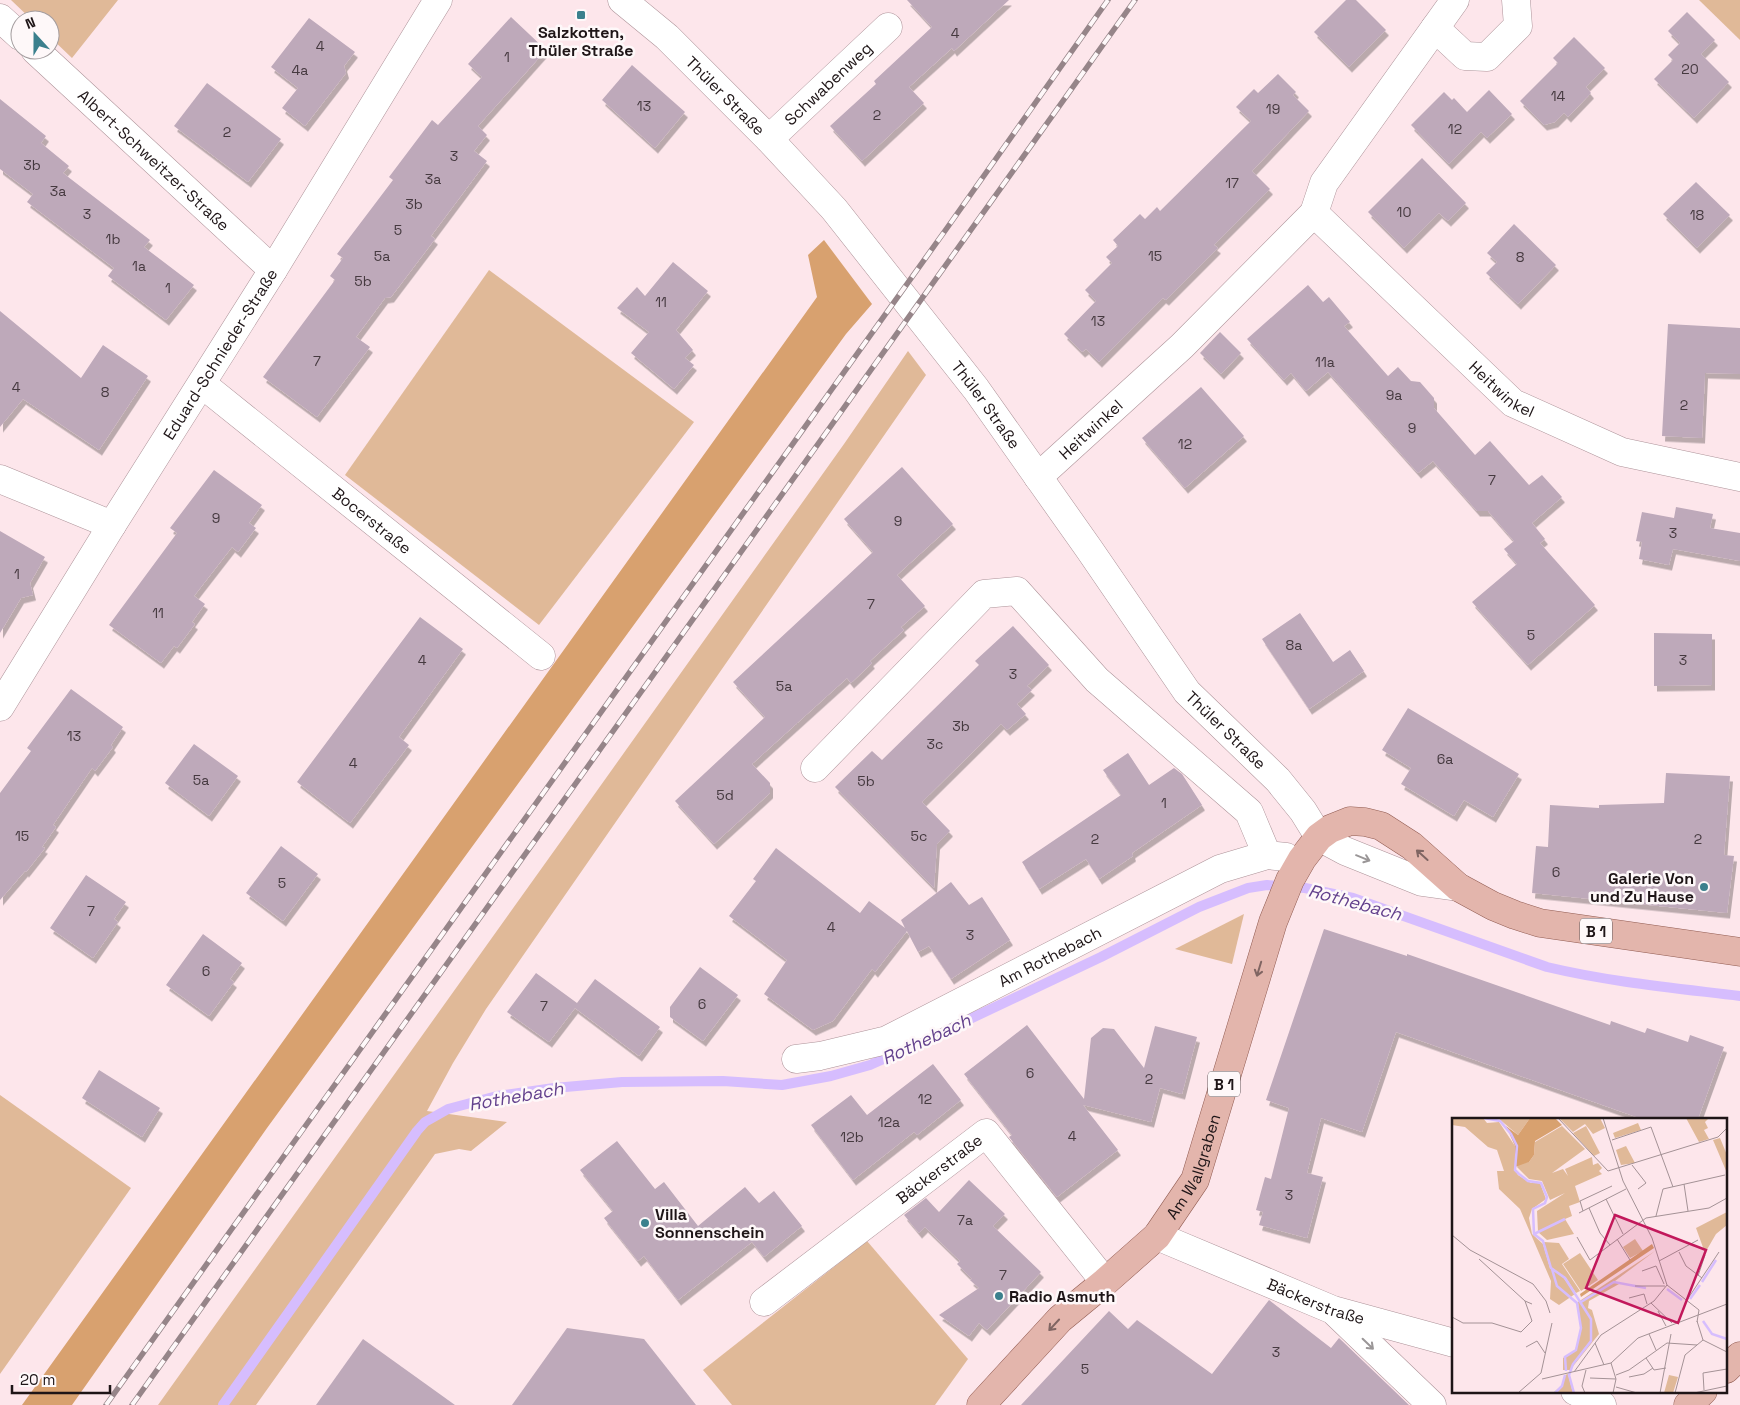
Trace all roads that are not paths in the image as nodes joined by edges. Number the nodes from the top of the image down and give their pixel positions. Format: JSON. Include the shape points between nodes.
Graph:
{"nodes":[{"id":1,"x":438,"y":0,"type":"edge"},
{"id":2,"x":622,"y":0,"type":"edge"},
{"id":3,"x":1456,"y":0,"type":"edge"},
{"id":4,"x":1516,"y":0,"type":"edge"},
{"id":5,"x":0,"y":18,"type":"edge"},
{"id":6,"x":10,"y":27,"type":"edge"},
{"id":7,"x":888,"y":27,"type":"dead end"},
{"id":8,"x":1436,"y":28,"type":"junction"},
{"id":9,"x":46,"y":60,"type":"edge"},
{"id":10,"x":770,"y":139,"type":"junction"},
{"id":11,"x":1314,"y":213,"type":"junction"},
{"id":12,"x":273,"y":270,"type":"junction"},
{"id":13,"x":202,"y":384,"type":"junction"},
{"id":14,"x":1038,"y":477,"type":"junction"},
{"id":15,"x":1740,"y":477,"type":"edge"},
{"id":16,"x":0,"y":479,"type":"edge"},
{"id":17,"x":112,"y":525,"type":"junction"},
{"id":18,"x":541,"y":656,"type":"dead end"},
{"id":19,"x":0,"y":707,"type":"edge"},
{"id":20,"x":815,"y":768,"type":"dead end"},
{"id":21,"x":1319,"y":837,"type":"junction"},
{"id":22,"x":1267,"y":855,"type":"junction"},
{"id":23,"x":1296,"y":870,"type":"junction"},
{"id":24,"x":1458,"y":887,"type":"junction"},
{"id":25,"x":1740,"y":952,"type":"edge"},
{"id":26,"x":796,"y":1059,"type":"dead end"},
{"id":27,"x":1157,"y":1236,"type":"junction"},
{"id":28,"x":1105,"y":1282,"type":"junction"},
{"id":29,"x":764,"y":1302,"type":"dead end"},
{"id":30,"x":1333,"y":1310,"type":"junction"},
{"id":31,"x":1452,"y":1341,"type":"edge"},
{"id":32,"x":1740,"y":1356,"type":"edge"},
{"id":33,"x":1728,"y":1367,"type":"edge"},
{"id":34,"x":1577,"y":1392,"type":"edge"},
{"id":35,"x":1702,"y":1392,"type":"edge"},
{"id":36,"x":981,"y":1405,"type":"edge"},
{"id":37,"x":1432,"y":1405,"type":"edge"},
{"id":38,"x":1602,"y":1405,"type":"edge"},
{"id":39,"x":1688,"y":1405,"type":"edge"}],
"edges":[{"from":1,"to":12,"type":"street","name":"Eduard-Schnieder-Straße"},
{"from":2,"to":10,"type":"street","name":"Thüler Straße","via":[[667,37]]},
{"from":3,"to":8,"type":"street","name":"Heitwinkel"},
{"from":4,"to":8,"type":"street","via":[[1518,26],[1487,57],[1465,56]]},
{"from":5,"to":6,"type":"street"},
{"from":7,"to":10,"type":"street","name":"Schwabenweg"},
{"from":8,"to":11,"type":"street","name":"Heitwinkel","via":[[1324,183]]},
{"from":9,"to":12,"type":"street","name":"Albert-Schweitzer-Straße"},
{"from":10,"to":14,"type":"street","name":"Thüler Straße","via":[[865,246],[976,389]]},
{"from":11,"to":14,"type":"street","name":"Heitwinkel","via":[[1182,346]]},
{"from":11,"to":15,"type":"street","name":"Heitwinkel","via":[[1513,403],[1622,452]]},
{"from":12,"to":13,"type":"street","name":"Eduard-Schnieder-Straße"},
{"from":13,"to":17,"type":"street","name":"Eduard-Schnieder-Straße"},
{"from":13,"to":18,"type":"street","name":"Bocerstraße"},
{"from":14,"to":21,"type":"street","name":"Thüler Straße","via":[[1187,692],[1278,780]]},
{"from":16,"to":17,"type":"street"},
{"from":17,"to":19,"type":"street","name":"Eduard-Schnieder-Straße"},
{"from":20,"to":22,"type":"street","via":[[984,594],[1017,591],[1097,680],[1249,812]]},
{"from":21,"to":23,"type":"main road","name":"Am Wallgraben","number":"B 1"},
{"from":21,"to":24,"type":"street","one_way":true,"via":[[1422,882]]},
{"from":24,"to":21,"type":"main road","number":"B 1","one_way":true,"via":[[1412,846],[1381,826],[1350,821]]},
{"from":22,"to":23,"type":"street","name":"Am Rothebach"},
{"from":22,"to":26,"type":"street","name":"Am Rothebach","via":[[1220,869],[887,1040]]},
{"from":23,"to":27,"type":"main road","name":"Am Wallgraben","number":"B 1","one_way":true,"via":[[1273,922],[1195,1180]]},
{"from":24,"to":25,"type":"main road","number":"B 1","via":[[1493,906],[1540,922]]},
{"from":27,"to":28,"type":"main road","name":"Am Wallgraben","number":"B 1"},
{"from":27,"to":30,"type":"street","name":"Bäckerstraße"},
{"from":28,"to":29,"type":"street","name":"Bäckerstraße","via":[[986,1133]]},
{"from":28,"to":36,"type":"main road","name":"Am Wallgraben","number":"B 1","one_way":true,"via":[[1060,1319]]},
{"from":30,"to":31,"type":"street","name":"Bäckerstraße"},
{"from":30,"to":37,"type":"street","one_way":true},
{"from":32,"to":33,"type":"main road"},
{"from":34,"to":38,"type":"street"},
{"from":35,"to":39,"type":"main road"}]}
